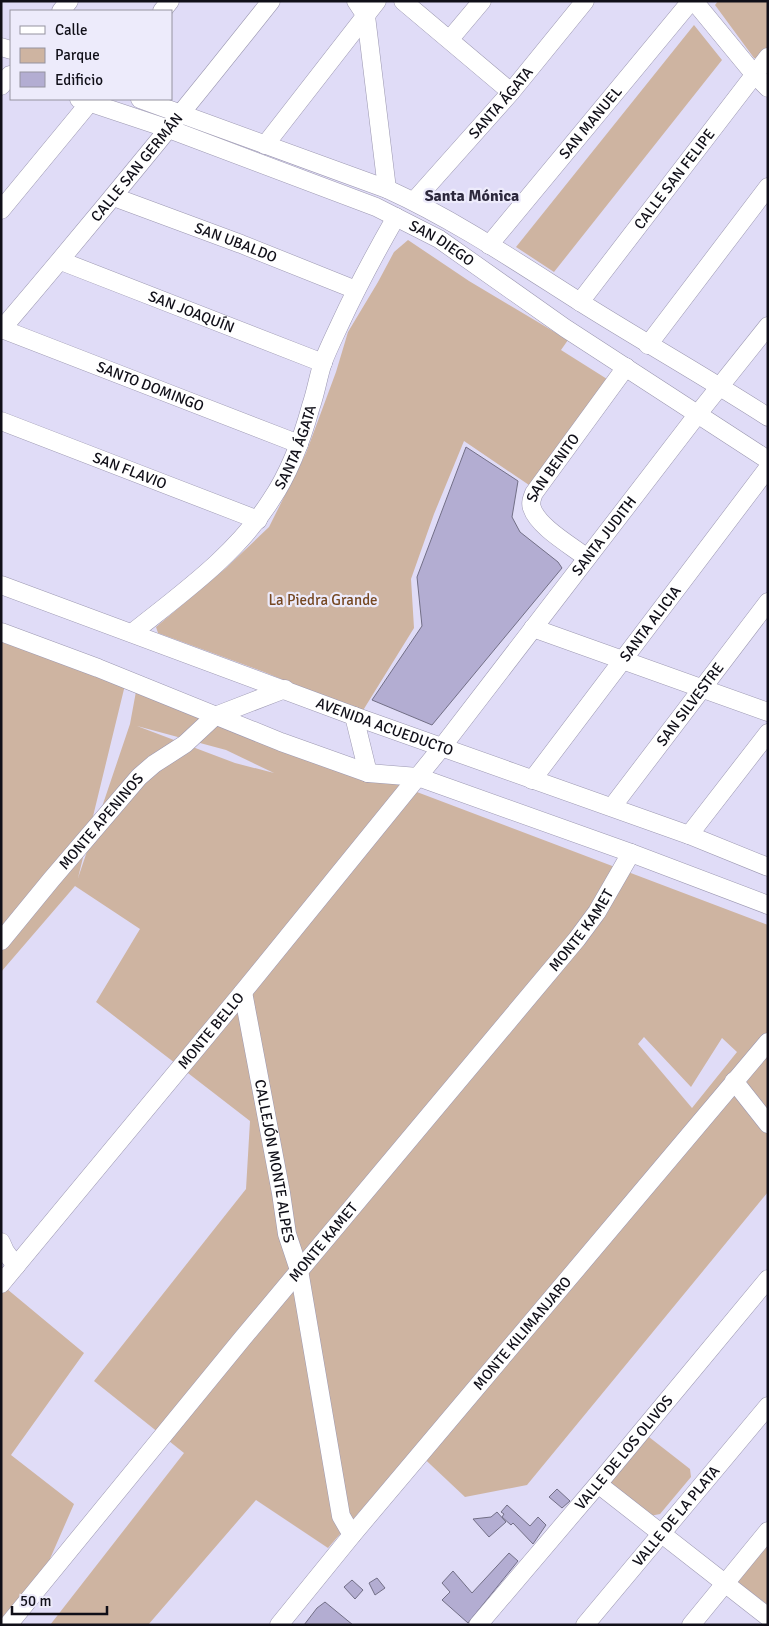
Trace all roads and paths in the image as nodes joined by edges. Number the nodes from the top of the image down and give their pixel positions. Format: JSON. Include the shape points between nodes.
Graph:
{"nodes":[{"id":1,"x":272,"y":1,"type":"edge"},
{"id":2,"x":356,"y":1,"type":"edge"},
{"id":3,"x":377,"y":1,"type":"edge"},
{"id":4,"x":403,"y":1,"type":"edge"},
{"id":5,"x":482,"y":1,"type":"edge"},
{"id":6,"x":585,"y":1,"type":"edge"},
{"id":7,"x":693,"y":1,"type":"edge"},
{"id":8,"x":366,"y":16,"type":"junction"},
{"id":9,"x":450,"y":40,"type":"junction"},
{"id":10,"x":768,"y":57,"type":"edge"},
{"id":11,"x":754,"y":74,"type":"junction"},
{"id":12,"x":768,"y":88,"type":"edge"},
{"id":13,"x":511,"y":92,"type":"junction"},
{"id":14,"x":143,"y":100,"type":"edge"},
{"id":15,"x":85,"y":101,"type":"edge"},
{"id":16,"x":182,"y":114,"type":"junction"},
{"id":17,"x":169,"y":129,"type":"junction"},
{"id":18,"x":265,"y":145,"type":"junction"},
{"id":19,"x":768,"y":187,"type":"edge"},
{"id":20,"x":387,"y":189,"type":"junction"},
{"id":21,"x":114,"y":197,"type":"junction"},
{"id":22,"x":414,"y":201,"type":"junction"},
{"id":23,"x":1,"y":210,"type":"edge"},
{"id":24,"x":396,"y":217,"type":"junction"},
{"id":25,"x":489,"y":245,"type":"junction"},
{"id":26,"x":61,"y":261,"type":"junction"},
{"id":27,"x":356,"y":290,"type":"junction"},
{"id":28,"x":580,"y":302,"type":"junction"},
{"id":29,"x":768,"y":326,"type":"edge"},
{"id":30,"x":2,"y":330,"type":"edge"},
{"id":31,"x":648,"y":345,"type":"junction"},
{"id":32,"x":323,"y":363,"type":"junction"},
{"id":33,"x":626,"y":367,"type":"junction"},
{"id":34,"x":721,"y":386,"type":"junction"},
{"id":35,"x":697,"y":415,"type":"junction"},
{"id":36,"x":768,"y":417,"type":"edge"},
{"id":37,"x":1,"y":422,"type":"edge"},
{"id":38,"x":299,"y":444,"type":"junction"},
{"id":39,"x":768,"y":460,"type":"edge"},
{"id":40,"x":768,"y":468,"type":"edge"},
{"id":41,"x":258,"y":520,"type":"junction"},
{"id":42,"x":587,"y":558,"type":"junction"},
{"id":43,"x":1,"y":585,"type":"edge"},
{"id":44,"x":768,"y":602,"type":"edge"},
{"id":45,"x":533,"y":628,"type":"junction"},
{"id":46,"x":1,"y":632,"type":"edge"},
{"id":47,"x":132,"y":633,"type":"junction"},
{"id":48,"x":623,"y":660,"type":"junction"},
{"id":49,"x":703,"y":688,"type":"junction"},
{"id":50,"x":285,"y":689,"type":"junction"},
{"id":51,"x":768,"y":712,"type":"edge"},
{"id":52,"x":215,"y":716,"type":"junction"},
{"id":53,"x":354,"y":716,"type":"junction"},
{"id":54,"x":768,"y":733,"type":"edge"},
{"id":55,"x":442,"y":747,"type":"junction"},
{"id":56,"x":368,"y":772,"type":"junction"},
{"id":57,"x":418,"y":777,"type":"junction"},
{"id":58,"x":532,"y":780,"type":"junction"},
{"id":59,"x":612,"y":807,"type":"junction"},
{"id":60,"x":689,"y":835,"type":"junction"},
{"id":61,"x":631,"y":853,"type":"junction"},
{"id":62,"x":768,"y":867,"type":"edge"},
{"id":63,"x":768,"y":905,"type":"edge"},
{"id":64,"x":1,"y":942,"type":"edge"},
{"id":65,"x":243,"y":992,"type":"junction"},
{"id":66,"x":768,"y":1042,"type":"edge"},
{"id":67,"x":734,"y":1081,"type":"junction"},
{"id":68,"x":768,"y":1124,"type":"edge"},
{"id":69,"x":1,"y":1242,"type":"edge"},
{"id":70,"x":16,"y":1266,"type":"junction"},
{"id":71,"x":299,"y":1270,"type":"junction"},
{"id":72,"x":768,"y":1278,"type":"edge"},
{"id":73,"x":1,"y":1284,"type":"edge"},
{"id":74,"x":768,"y":1406,"type":"edge"},
{"id":75,"x":598,"y":1484,"type":"junction"},
{"id":76,"x":768,"y":1531,"type":"edge"},
{"id":77,"x":660,"y":1534,"type":"junction"},
{"id":78,"x":352,"y":1535,"type":"junction"},
{"id":79,"x":725,"y":1584,"type":"junction"},
{"id":80,"x":768,"y":1617,"type":"edge"},
{"id":81,"x":8,"y":1625,"type":"edge"},
{"id":82,"x":279,"y":1625,"type":"edge"},
{"id":83,"x":478,"y":1625,"type":"edge"},
{"id":84,"x":586,"y":1625,"type":"edge"},
{"id":85,"x":691,"y":1625,"type":"edge"}],
"edges":[{"from":1,"to":16,"type":"street","name":"CALLE SAN GERMÁN"},
{"from":2,"to":8,"type":"street"},
{"from":3,"to":8,"type":"street"},
{"from":4,"to":9,"type":"street"},
{"from":5,"to":9,"type":"street"},
{"from":6,"to":13,"type":"street","name":"SANTA ÁGATA"},
{"from":7,"to":11,"type":"street"},
{"from":7,"to":25,"type":"street","name":"SAN MANUEL"},
{"from":8,"to":18,"type":"street"},
{"from":8,"to":20,"type":"street"},
{"from":9,"to":13,"type":"street"},
{"from":10,"to":11,"type":"street","name":"CALLE SAN FELIPE"},
{"from":11,"to":12,"type":"street"},
{"from":11,"to":28,"type":"street","name":"CALLE SAN FELIPE"},
{"from":13,"to":22,"type":"street","name":"SANTA ÁGATA"},
{"from":14,"to":16,"type":"street","name":"SAN DIEGO"},
{"from":15,"to":17,"type":"street","name":"SAN DIEGO"},
{"from":15,"to":23,"type":"street"},
{"from":16,"to":17,"type":"street","name":"CALLE SAN GERMÁN"},
{"from":16,"to":18,"type":"street","name":"SAN DIEGO"},
{"from":17,"to":21,"type":"street","name":"CALLE SAN GERMÁN"},
{"from":17,"to":24,"type":"street","name":"SAN DIEGO"},
{"from":18,"to":20,"type":"street","name":"SAN DIEGO"},
{"from":19,"to":31,"type":"street"},
{"from":20,"to":22,"type":"street","name":"SAN DIEGO"},
{"from":21,"to":26,"type":"street","name":"CALLE SAN GERMÁN"},
{"from":21,"to":27,"type":"street","name":"SAN UBALDO"},
{"from":22,"to":25,"type":"street","name":"SAN DIEGO"},
{"from":24,"to":27,"type":"street","name":"SANTA ÁGATA"},
{"from":24,"to":33,"type":"street","name":"SAN DIEGO","via":[[438,239]]},
{"from":25,"to":28,"type":"street","name":"SAN DIEGO"},
{"from":26,"to":30,"type":"street","name":"CALLE SAN GERMÁN"},
{"from":26,"to":32,"type":"street","name":"SAN JOAQUÍN"},
{"from":27,"to":32,"type":"street","name":"SANTA ÁGATA"},
{"from":28,"to":31,"type":"street","name":"SAN DIEGO"},
{"from":29,"to":34,"type":"street","name":"SANTA JUDITH"},
{"from":30,"to":38,"type":"street","name":"SANTO DOMINGO"},
{"from":31,"to":34,"type":"street","name":"SAN DIEGO"},
{"from":32,"to":38,"type":"street","name":"SANTA ÁGATA"},
{"from":33,"to":35,"type":"street","name":"SAN DIEGO"},
{"from":33,"to":42,"type":"street","name":"SAN BENITO","via":[[532,500],[531,506],[540,521]]},
{"from":34,"to":35,"type":"street","name":"SANTA JUDITH"},
{"from":34,"to":36,"type":"street","name":"SAN DIEGO"},
{"from":35,"to":39,"type":"street","name":"SAN DIEGO"},
{"from":35,"to":42,"type":"street","name":"SANTA JUDITH"},
{"from":37,"to":41,"type":"street","name":"SAN FLAVIO"},
{"from":38,"to":41,"type":"street","name":"SANTA ÁGATA","via":[[286,474]]},
{"from":40,"to":48,"type":"street","name":"SANTA ALICIA"},
{"from":41,"to":47,"type":"street","name":"SANTA ÁGATA","via":[[211,568]]},
{"from":42,"to":45,"type":"street","name":"SANTA JUDITH"},
{"from":43,"to":47,"type":"street","name":"AVENIDA ACUEDUCTO"},
{"from":44,"to":49,"type":"street","name":"SAN SILVESTRE"},
{"from":45,"to":48,"type":"street"},
{"from":45,"to":55,"type":"street","name":"SANTA JUDITH"},
{"from":46,"to":52,"type":"street"},
{"from":47,"to":50,"type":"street","name":"AVENIDA ACUEDUCTO"},
{"from":48,"to":49,"type":"street"},
{"from":48,"to":58,"type":"street","name":"SANTA ALICIA"},
{"from":49,"to":51,"type":"street"},
{"from":49,"to":59,"type":"street","name":"SAN SILVESTRE"},
{"from":50,"to":52,"type":"street"},
{"from":50,"to":53,"type":"street","name":"AVENIDA ACUEDUCTO"},
{"from":52,"to":56,"type":"street"},
{"from":52,"to":64,"type":"street","name":"MONTE APENINOS","via":[[185,744],[139,777]]},
{"from":53,"to":55,"type":"street","name":"AVENIDA ACUEDUCTO"},
{"from":53,"to":56,"type":"street"},
{"from":54,"to":60,"type":"street"},
{"from":55,"to":57,"type":"street","name":"MONTE BELLO"},
{"from":55,"to":58,"type":"street","name":"AVENIDA ACUEDUCTO"},
{"from":56,"to":57,"type":"street"},
{"from":57,"to":61,"type":"street"},
{"from":57,"to":65,"type":"street","name":"MONTE BELLO"},
{"from":58,"to":59,"type":"street","name":"AVENIDA ACUEDUCTO"},
{"from":59,"to":60,"type":"street","name":"AVENIDA ACUEDUCTO"},
{"from":60,"to":62,"type":"street","name":"AVENIDA ACUEDUCTO"},
{"from":61,"to":63,"type":"street"},
{"from":61,"to":71,"type":"street","name":"MONTE KAMET","via":[[577,939]]},
{"from":65,"to":70,"type":"street","name":"MONTE BELLO"},
{"from":65,"to":71,"type":"street","name":"CALLEJÓN MONTE ALPES","via":[[287,1234]]},
{"from":66,"to":67,"type":"street","name":"MONTE KILIMANJARO"},
{"from":67,"to":68,"type":"street"},
{"from":67,"to":78,"type":"street","name":"MONTE KILIMANJARO"},
{"from":69,"to":70,"type":"street"},
{"from":70,"to":73,"type":"street","name":"MONTE BELLO"},
{"from":71,"to":78,"type":"street","name":"CALLEJÓN MONTE ALPES","via":[[341,1516]]},
{"from":71,"to":81,"type":"street","name":"MONTE KAMET"},
{"from":72,"to":75,"type":"street","name":"VALLE DE LOS OLIVOS"},
{"from":74,"to":77,"type":"street","name":"VALLE DE LA PLATA"},
{"from":75,"to":77,"type":"street"},
{"from":75,"to":83,"type":"street","name":"VALLE DE LOS OLIVOS"},
{"from":76,"to":79,"type":"street"},
{"from":77,"to":79,"type":"street"},
{"from":77,"to":84,"type":"street","name":"VALLE DE LA PLATA"},
{"from":78,"to":82,"type":"street","name":"MONTE KILIMANJARO"},
{"from":79,"to":80,"type":"street"},
{"from":79,"to":85,"type":"street"}]}
